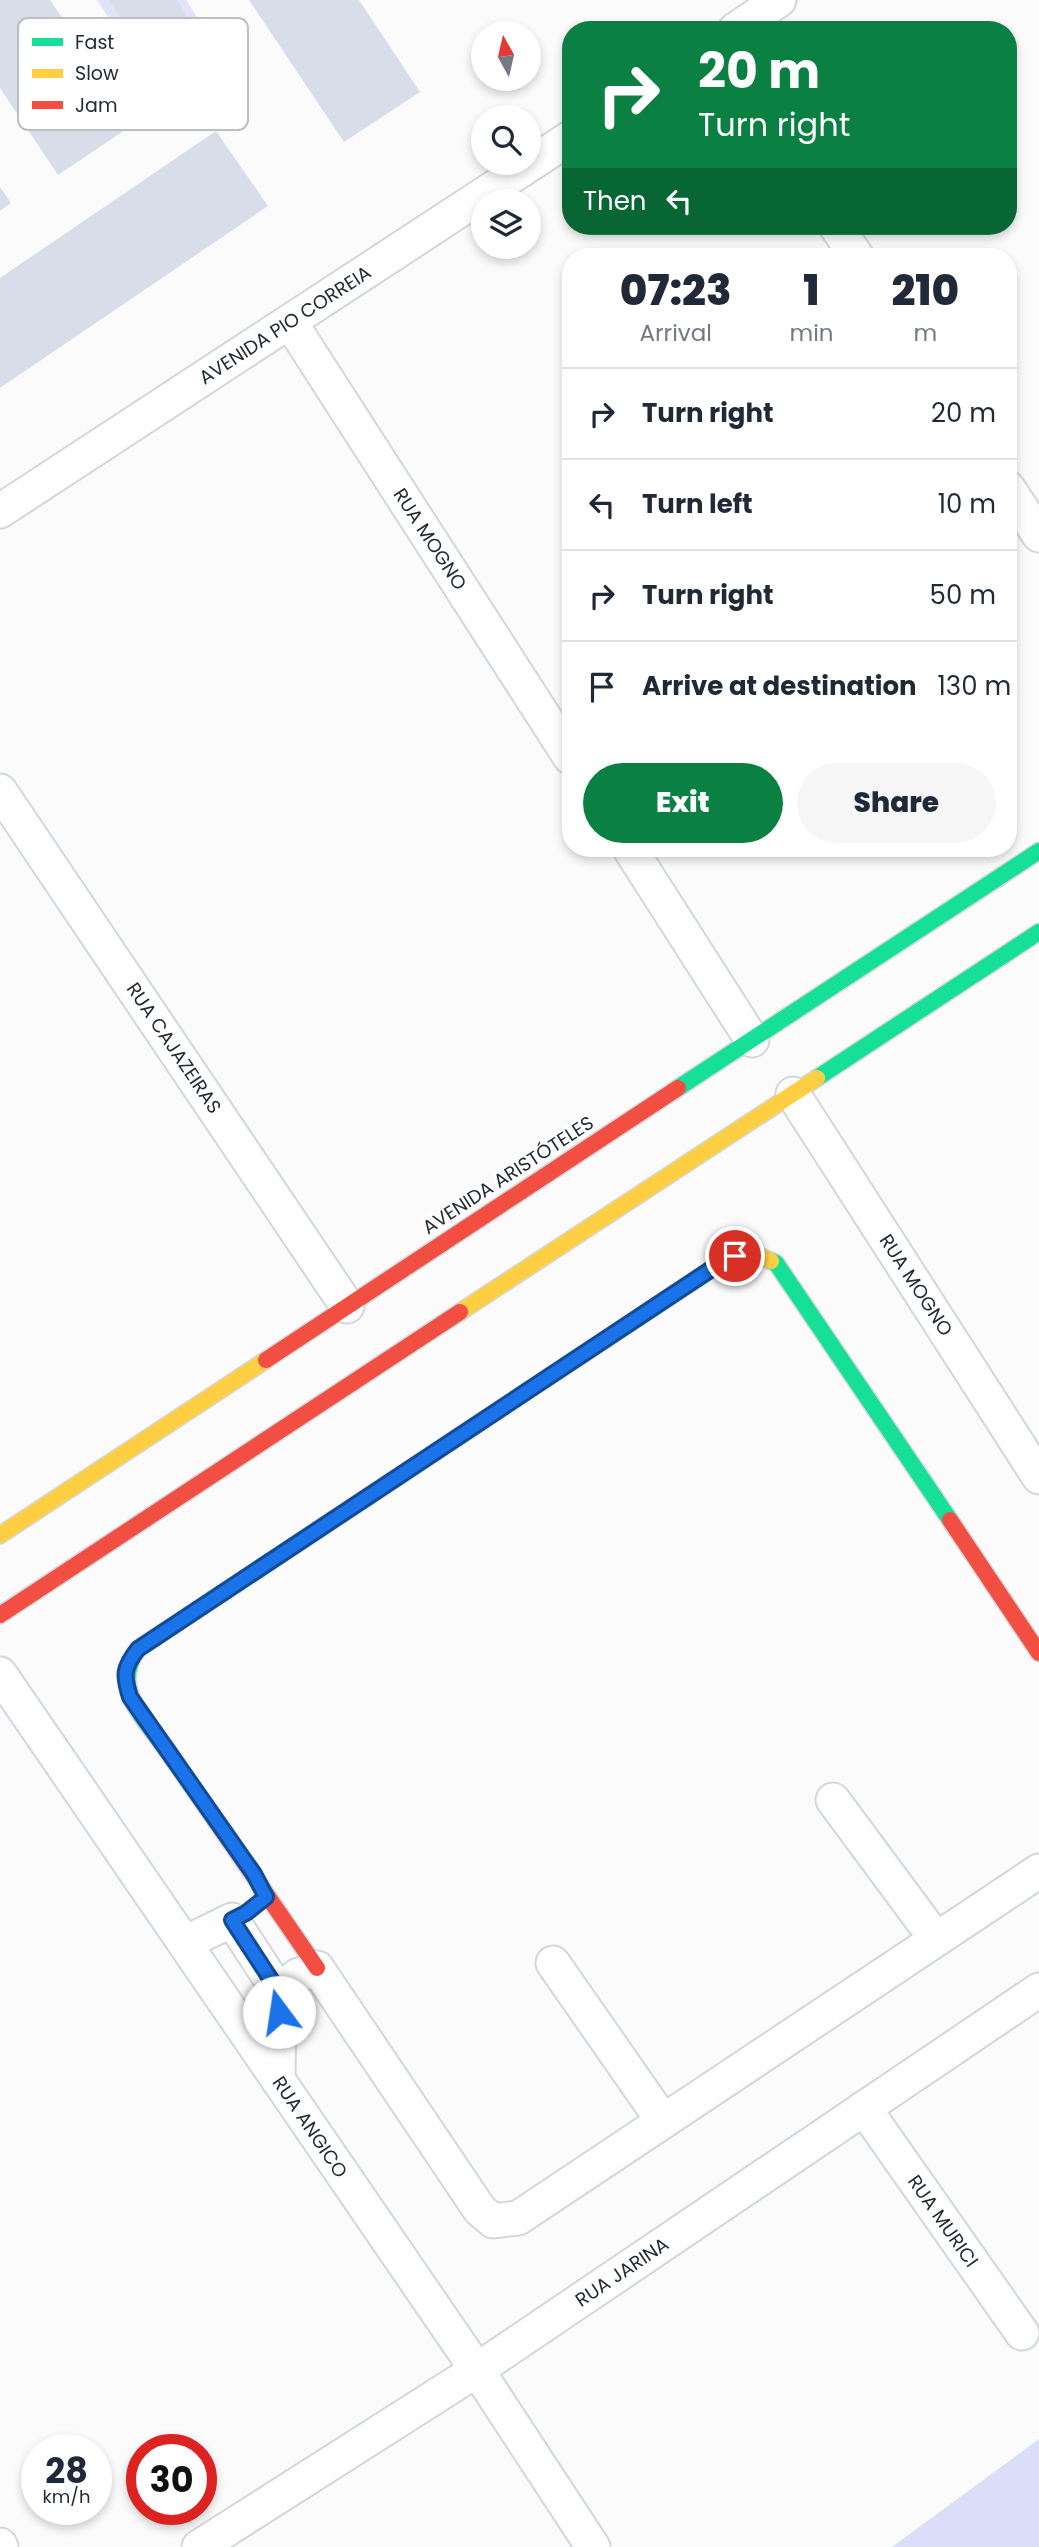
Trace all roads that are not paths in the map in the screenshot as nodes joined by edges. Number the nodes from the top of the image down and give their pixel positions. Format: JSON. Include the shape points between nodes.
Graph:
{"nodes":[{"id":1,"x":779,"y":0,"type":"edge"},
{"id":2,"x":748,"y":21,"type":"edge"},
{"id":3,"x":562,"y":143,"type":"edge"},
{"id":4,"x":290,"y":322,"type":"junction"},
{"id":5,"x":1017,"y":502,"type":"edge"},
{"id":6,"x":0,"y":511,"type":"edge"},
{"id":7,"x":1039,"y":535,"type":"edge"},
{"id":8,"x":562,"y":745,"type":"edge"},
{"id":9,"x":0,"y":791,"type":"edge"},
{"id":10,"x":1039,"y":851,"type":"edge"},
{"id":11,"x":635,"y":857,"type":"edge"},
{"id":12,"x":1039,"y":932,"type":"edge"},
{"id":13,"x":752,"y":1040,"type":"junction"},
{"id":14,"x":793,"y":1094,"type":"junction"},
{"id":15,"x":348,"y":1306,"type":"junction"},
{"id":16,"x":1039,"y":1477,"type":"edge"},
{"id":17,"x":0,"y":1535,"type":"edge"},
{"id":18,"x":0,"y":1615,"type":"edge"},
{"id":19,"x":1039,"y":1653,"type":"edge"},
{"id":20,"x":0,"y":1674,"type":"edge"},
{"id":21,"x":833,"y":1800,"type":"dead end"},
{"id":22,"x":1039,"y":1871,"type":"edge"},
{"id":23,"x":266,"y":1897,"type":"junction"},
{"id":24,"x":232,"y":1920,"type":"junction"},
{"id":25,"x":936,"y":1939,"type":"junction"},
{"id":26,"x":185,"y":1943,"type":"junction"},
{"id":27,"x":553,"y":1963,"type":"dead end"},
{"id":28,"x":317,"y":1968,"type":"junction"},
{"id":29,"x":1039,"y":1990,"type":"edge"},
{"id":30,"x":279,"y":1992,"type":"junction"},
{"id":31,"x":278,"y":2080,"type":"junction"},
{"id":32,"x":864,"y":2108,"type":"junction"},
{"id":33,"x":663,"y":2121,"type":"junction"},
{"id":34,"x":1022,"y":2333,"type":"dead end"},
{"id":35,"x":477,"y":2370,"type":"junction"},
{"id":36,"x":199,"y":2547,"type":"edge"},
{"id":37,"x":593,"y":2547,"type":"edge"}],
"edges":[{"from":1,"to":2,"type":"street"},
{"from":3,"to":4,"type":"street","name":"AVENIDA PIO CORREIA"},
{"from":4,"to":6,"type":"street","name":"AVENIDA PIO CORREIA"},
{"from":4,"to":8,"type":"street","name":"RUA MOGNO"},
{"from":5,"to":7,"type":"street"},
{"from":9,"to":15,"type":"street","name":"RUA CAJAZEIRAS"},
{"from":10,"to":13,"type":"street","name":"AVENIDA ARISTÓTELES"},
{"from":11,"to":13,"type":"street"},
{"from":12,"to":14,"type":"street"},
{"from":13,"to":15,"type":"street","name":"AVENIDA ARISTÓTELES"},
{"from":14,"to":16,"type":"street","name":"RUA MOGNO"},
{"from":14,"to":18,"type":"street"},
{"from":15,"to":17,"type":"street","name":"AVENIDA ARISTÓTELES"},
{"from":19,"to":23,"type":"street","via":[[776,1263],[748,1251],[699,1277],[138,1649],[128,1662],[124,1679],[130,1697]]},
{"from":20,"to":26,"type":"street","name":"RUA ANGICO"},
{"from":21,"to":25,"type":"street"},
{"from":22,"to":25,"type":"street"},
{"from":23,"to":24,"type":"street"},
{"from":23,"to":28,"type":"street"},
{"from":24,"to":26,"type":"street"},
{"from":24,"to":30,"type":"street"},
{"from":25,"to":33,"type":"street"},
{"from":26,"to":31,"type":"street","name":"RUA ANGICO"},
{"from":27,"to":33,"type":"street"},
{"from":28,"to":30,"type":"street","via":[[297,1976]]},
{"from":28,"to":33,"type":"street","via":[[480,2210],[493,2221],[518,2218]]},
{"from":29,"to":32,"type":"street","name":"RUA JARINA"},
{"from":30,"to":31,"type":"street"},
{"from":31,"to":35,"type":"street","name":"RUA ANGICO"},
{"from":32,"to":34,"type":"street","name":"RUA MURICI"},
{"from":32,"to":35,"type":"street","name":"RUA JARINA"},
{"from":35,"to":36,"type":"street","name":"RUA JARINA"},
{"from":35,"to":37,"type":"street","name":"RUA ANGICO"}]}
